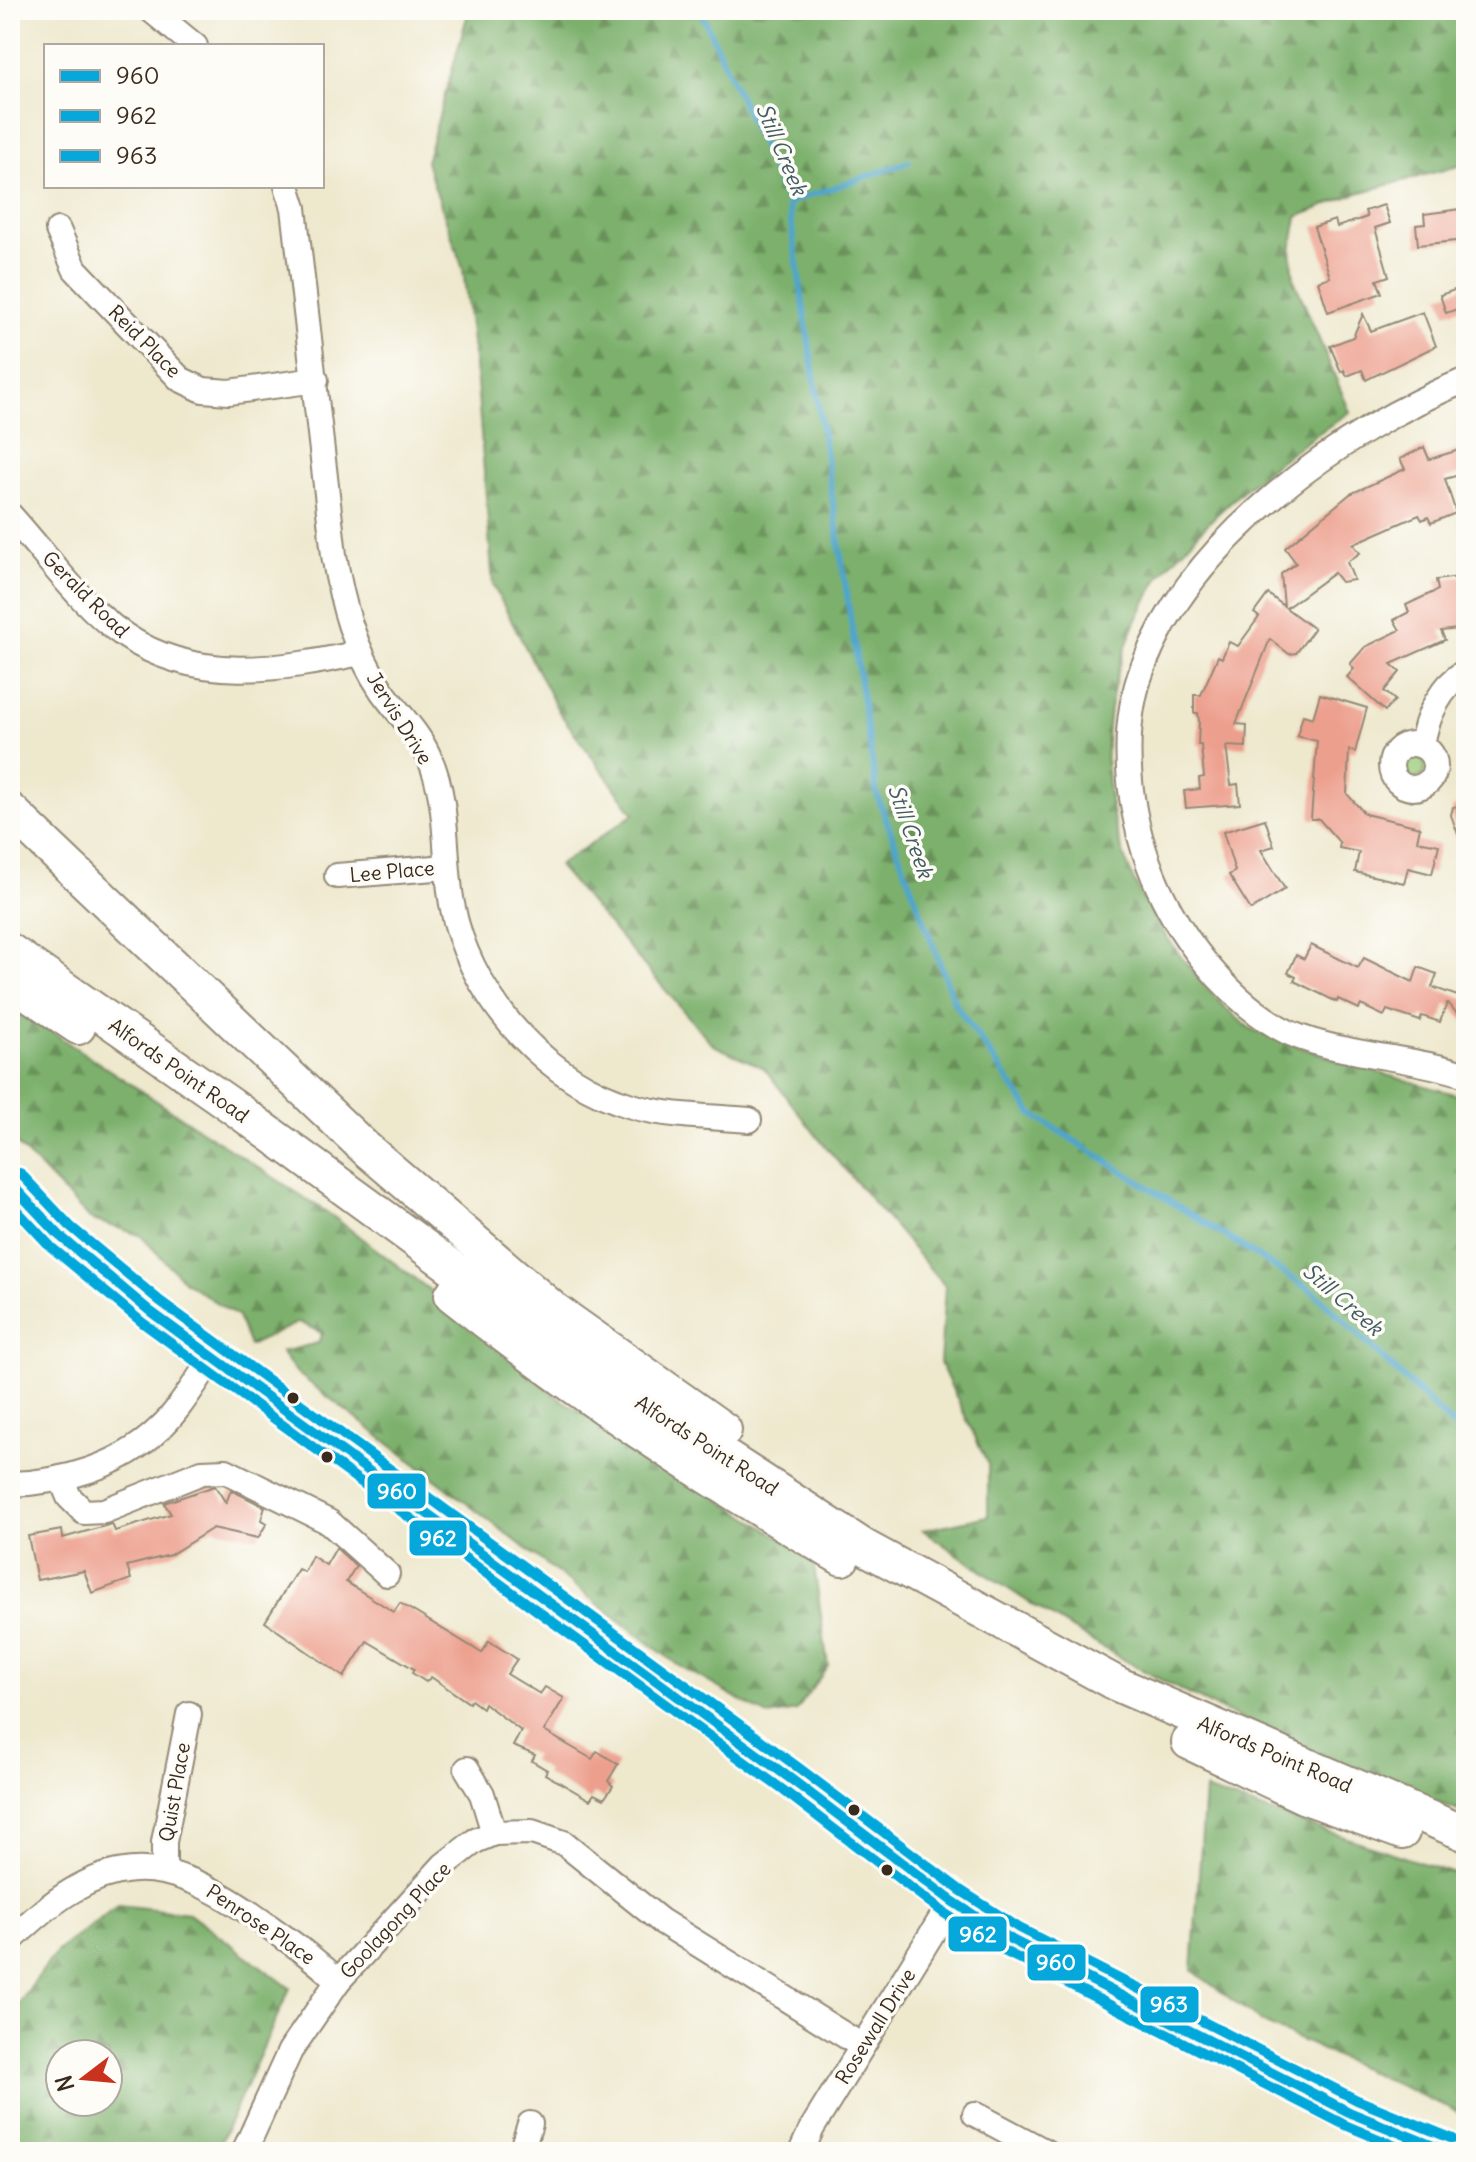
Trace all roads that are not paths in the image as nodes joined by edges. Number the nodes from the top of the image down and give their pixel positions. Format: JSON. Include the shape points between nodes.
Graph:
{"nodes":[{"id":1,"x":160,"y":12,"type":"edge"},
{"id":2,"x":193,"y":44,"type":"edge"},
{"id":3,"x":288,"y":188,"type":"edge"},
{"id":4,"x":58,"y":230,"type":"dead end"},
{"id":5,"x":316,"y":380,"type":"junction"},
{"id":6,"x":1466,"y":380,"type":"edge"},
{"id":7,"x":10,"y":515,"type":"edge"},
{"id":8,"x":360,"y":653,"type":"junction"},
{"id":9,"x":1466,"y":671,"type":"edge"},
{"id":10,"x":1422,"y":746,"type":"dead end"},
{"id":11,"x":10,"y":810,"type":"edge"},
{"id":12,"x":447,"y":867,"type":"junction"},
{"id":13,"x":337,"y":876,"type":"dead end"},
{"id":14,"x":10,"y":951,"type":"edge"},
{"id":15,"x":10,"y":981,"type":"edge"},
{"id":16,"x":1466,"y":1075,"type":"edge"},
{"id":17,"x":749,"y":1120,"type":"dead end"},
{"id":18,"x":10,"y":1183,"type":"edge"},
{"id":19,"x":212,"y":1359,"type":"junction"},
{"id":20,"x":61,"y":1478,"type":"junction"},
{"id":21,"x":10,"y":1484,"type":"edge"},
{"id":22,"x":387,"y":1574,"type":"dead end"},
{"id":23,"x":1008,"y":1624,"type":"junction"},
{"id":24,"x":189,"y":1714,"type":"dead end"},
{"id":25,"x":467,"y":1769,"type":"dead end"},
{"id":26,"x":494,"y":1833,"type":"junction"},
{"id":27,"x":1466,"y":1834,"type":"edge"},
{"id":28,"x":1466,"y":1856,"type":"edge"},
{"id":29,"x":164,"y":1870,"type":"junction"},
{"id":30,"x":952,"y":1901,"type":"junction"},
{"id":31,"x":10,"y":1941,"type":"edge"},
{"id":32,"x":338,"y":1981,"type":"junction"},
{"id":33,"x":862,"y":2046,"type":"junction"},
{"id":34,"x":975,"y":2114,"type":"dead end"},
{"id":35,"x":530,"y":2124,"type":"dead end"},
{"id":36,"x":1033,"y":2149,"type":"edge"},
{"id":37,"x":244,"y":2152,"type":"edge"},
{"id":38,"x":521,"y":2152,"type":"edge"},
{"id":39,"x":801,"y":2152,"type":"edge"},
{"id":40,"x":1448,"y":2152,"type":"edge"}],
"edges":[{"from":1,"to":2,"type":"street"},
{"from":3,"to":5,"type":"street","name":"Jervis Drive"},
{"from":4,"to":5,"type":"street","name":"Reid Place","via":[[75,269],[180,379],[203,390],[229,392]]},
{"from":5,"to":8,"type":"street","name":"Jervis Drive","via":[[334,555],[343,605]]},
{"from":6,"to":16,"type":"street","via":[[1357,435],[1262,505],[1203,568],[1164,622],[1142,669],[1130,752],[1133,809],[1163,901],[1224,984],[1279,1028]]},
{"from":7,"to":8,"type":"street","name":"Gerald Road","via":[[122,634],[164,658],[209,669],[264,669]]},
{"from":8,"to":12,"type":"street","name":"Jervis Drive","via":[[428,755],[440,799]]},
{"from":9,"to":10,"type":"street","via":[[1439,698],[1425,725]]},
{"from":11,"to":23,"type":"highway","via":[[365,1148],[553,1309],[765,1459],[976,1594]]},
{"from":12,"to":13,"type":"street","name":"Lee Place"},
{"from":12,"to":17,"type":"street","name":"Jervis Drive","via":[[464,945],[490,997],[527,1042],[569,1076],[616,1101],[666,1113]]},
{"from":14,"to":23,"type":"highway","name":"Alfords Point Road","via":[[605,1379],[864,1547]]},
{"from":15,"to":28,"type":"highway","name":"Alfords Point Road","via":[[347,1210],[573,1387],[738,1498],[1120,1709],[1303,1796]]},
{"from":18,"to":19,"type":"street","via":[[103,1274]]},
{"from":19,"to":20,"type":"street","via":[[161,1428],[136,1448]]},
{"from":19,"to":30,"type":"street"},
{"from":20,"to":21,"type":"street"},
{"from":20,"to":22,"type":"street","via":[[69,1497],[84,1512],[94,1512],[202,1472],[226,1471],[329,1522]]},
{"from":23,"to":27,"type":"highway","name":"Alfords Point Road","via":[[1183,1715]]},
{"from":24,"to":29,"type":"street","name":"Quist Place","via":[[164,1842]]},
{"from":25,"to":26,"type":"street","via":[[482,1794]]},
{"from":26,"to":32,"type":"street","name":"Goolagong Place","via":[[444,1865]]},
{"from":26,"to":33,"type":"street","name":"Goolagong Place","via":[[532,1832],[564,1843],[661,1921]]},
{"from":29,"to":31,"type":"street","name":"Penrose Place","via":[[126,1871],[90,1880],[53,1901]]},
{"from":29,"to":32,"type":"street","name":"Penrose Place","via":[[219,1892]]},
{"from":30,"to":33,"type":"street","name":"Rosewall Drive"},
{"from":30,"to":40,"type":"street","via":[[1012,1940],[1351,2113]]},
{"from":32,"to":37,"type":"street","name":"Goolagong Place","via":[[290,2051]]},
{"from":33,"to":39,"type":"street","name":"Rosewall Drive"},
{"from":34,"to":36,"type":"street"},
{"from":35,"to":38,"type":"street"}]}
